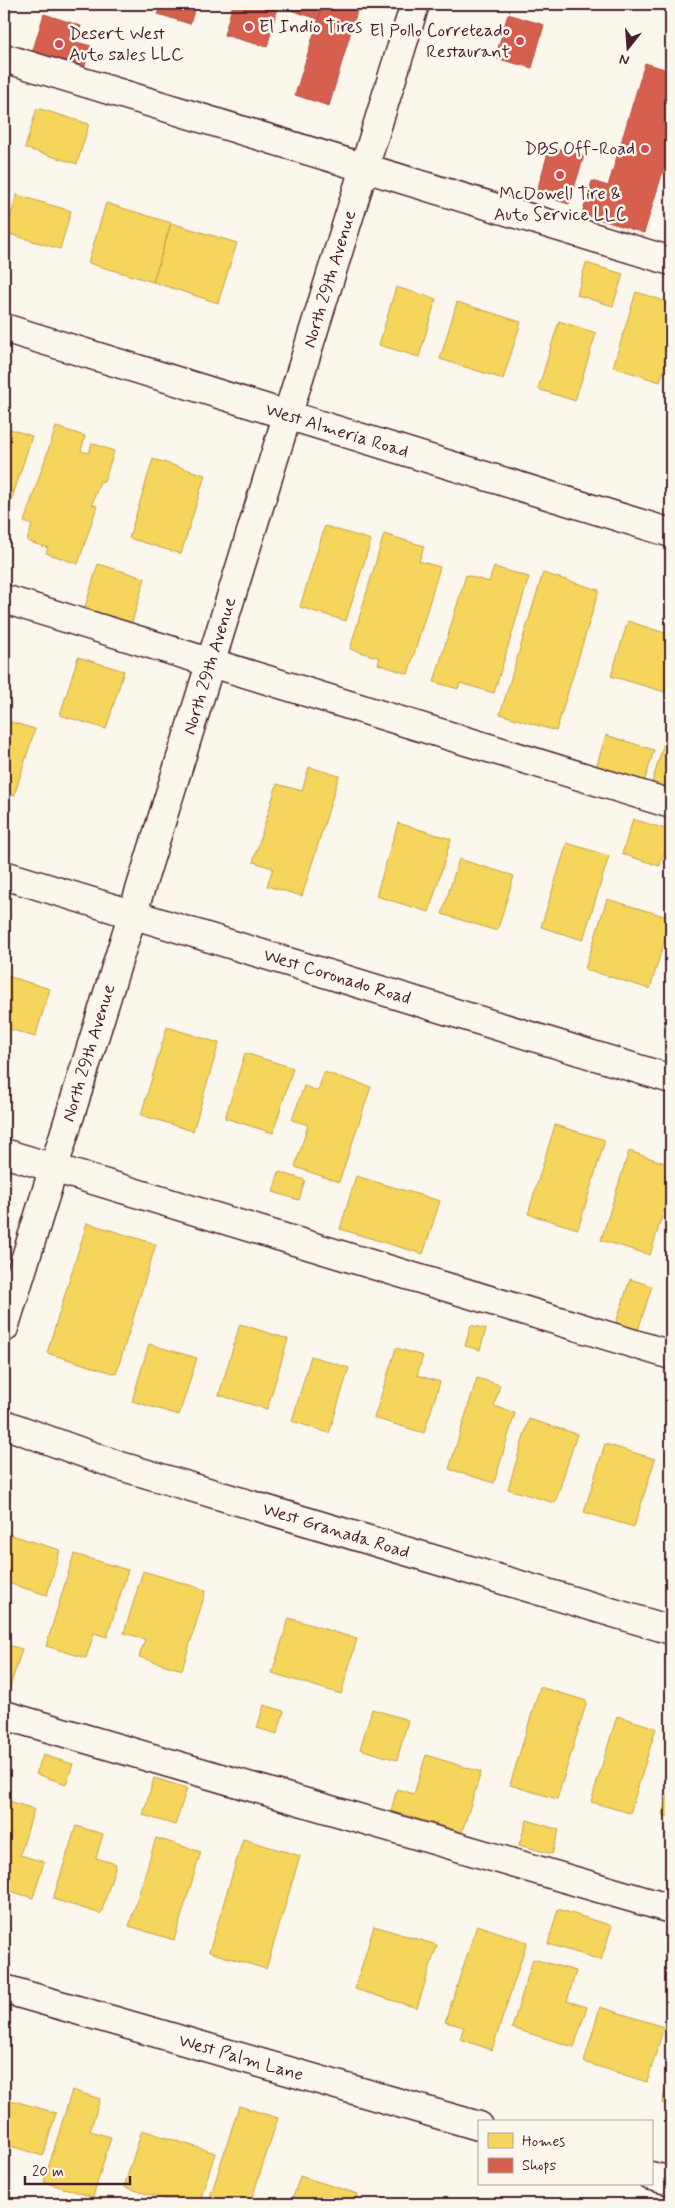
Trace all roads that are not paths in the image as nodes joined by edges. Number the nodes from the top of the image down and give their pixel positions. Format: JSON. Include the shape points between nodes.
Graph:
{"nodes":[{"id":1,"x":415,"y":4,"type":"edge"},
{"id":2,"x":4,"y":58,"type":"edge"},
{"id":3,"x":365,"y":168,"type":"junction"},
{"id":4,"x":671,"y":262,"type":"edge"},
{"id":5,"x":4,"y":328,"type":"edge"},
{"id":6,"x":287,"y":416,"type":"junction"},
{"id":7,"x":671,"y":533,"type":"edge"},
{"id":8,"x":4,"y":599,"type":"edge"},
{"id":9,"x":211,"y":663,"type":"junction"},
{"id":10,"x":671,"y":804,"type":"edge"},
{"id":11,"x":4,"y":875,"type":"edge"},
{"id":12,"x":132,"y":914,"type":"junction"},
{"id":13,"x":671,"y":1079,"type":"edge"},
{"id":14,"x":4,"y":1153,"type":"edge"},
{"id":15,"x":53,"y":1168,"type":"junction"},
{"id":16,"x":4,"y":1328,"type":"edge"},
{"id":17,"x":671,"y":1355,"type":"edge"},
{"id":18,"x":4,"y":1424,"type":"edge"},
{"id":19,"x":671,"y":1630,"type":"edge"},
{"id":20,"x":4,"y":1715,"type":"edge"},
{"id":21,"x":671,"y":1909,"type":"edge"},
{"id":22,"x":4,"y":1989,"type":"edge"},
{"id":23,"x":478,"y":2126,"type":"edge"},
{"id":24,"x":652,"y":2176,"type":"edge"},
{"id":25,"x":671,"y":2182,"type":"edge"}],
"edges":[{"from":1,"to":3,"type":"street","name":"North 29th Avenue"},
{"from":2,"to":3,"type":"street"},
{"from":3,"to":4,"type":"street"},
{"from":3,"to":6,"type":"street","name":"North 29th Avenue"},
{"from":5,"to":6,"type":"street","name":"West Almeria Road"},
{"from":6,"to":7,"type":"street","name":"West Almeria Road"},
{"from":6,"to":9,"type":"street","name":"North 29th Avenue"},
{"from":8,"to":9,"type":"street"},
{"from":9,"to":10,"type":"street"},
{"from":9,"to":12,"type":"street","name":"North 29th Avenue"},
{"from":11,"to":12,"type":"street","name":"West Coronado Road"},
{"from":12,"to":13,"type":"street","name":"West Coronado Road"},
{"from":12,"to":15,"type":"street","name":"North 29th Avenue"},
{"from":14,"to":15,"type":"street"},
{"from":15,"to":16,"type":"street","name":"North 29th Avenue"},
{"from":15,"to":17,"type":"street"},
{"from":18,"to":19,"type":"street","name":"West Granada Road","via":[[117,1465]]},
{"from":20,"to":21,"type":"street"},
{"from":22,"to":23,"type":"street","name":"West Palm Lane"},
{"from":24,"to":25,"type":"street"}]}
